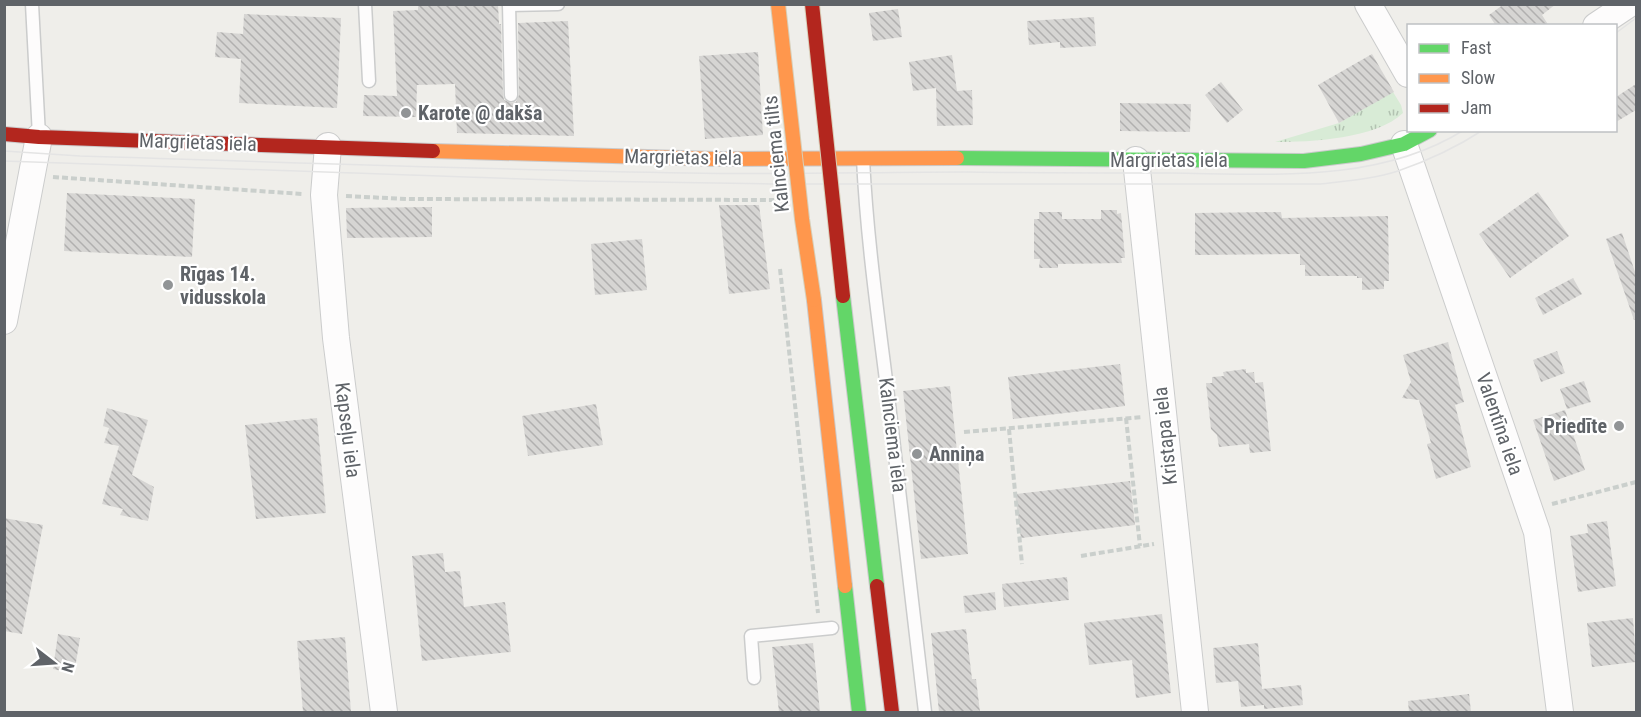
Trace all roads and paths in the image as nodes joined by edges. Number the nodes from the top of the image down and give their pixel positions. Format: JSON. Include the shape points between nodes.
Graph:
{"nodes":[{"id":1,"x":32,"y":4,"type":"edge"},
{"id":2,"x":365,"y":4,"type":"edge"},
{"id":3,"x":558,"y":4,"type":"edge"},
{"id":4,"x":764,"y":4,"type":"edge"},
{"id":5,"x":778,"y":4,"type":"edge"},
{"id":6,"x":814,"y":4,"type":"edge"},
{"id":7,"x":1368,"y":4,"type":"edge"},
{"id":8,"x":1629,"y":4,"type":"edge"},
{"id":9,"x":509,"y":5,"type":"edge"},
{"id":10,"x":1599,"y":24,"type":"edge"},
{"id":11,"x":822,"y":63,"type":"junction"},
{"id":12,"x":781,"y":68,"type":"junction"},
{"id":13,"x":1407,"y":72,"type":"edge"},
{"id":14,"x":369,"y":81,"type":"dead end"},
{"id":15,"x":511,"y":95,"type":"dead end"},
{"id":16,"x":1426,"y":132,"type":"edge"},
{"id":17,"x":4,"y":134,"type":"edge"},
{"id":18,"x":39,"y":137,"type":"junction"},
{"id":19,"x":1404,"y":144,"type":"junction"},
{"id":20,"x":328,"y":146,"type":"junction"},
{"id":21,"x":832,"y":157,"type":"junction"},
{"id":22,"x":863,"y":157,"type":"junction"},
{"id":23,"x":781,"y":158,"type":"junction"},
{"id":24,"x":1136,"y":160,"type":"junction"},
{"id":25,"x":33,"y":176,"type":"junction"},
{"id":26,"x":324,"y":195,"type":"junction"},
{"id":27,"x":773,"y":200,"type":"junction"},
{"id":28,"x":784,"y":200,"type":"dead end"},
{"id":29,"x":774,"y":211,"type":"dead end"},
{"id":30,"x":779,"y":264,"type":"dead end"},
{"id":31,"x":4,"y":321,"type":"edge"},
{"id":32,"x":1146,"y":416,"type":"dead end"},
{"id":33,"x":1126,"y":418,"type":"junction"},
{"id":34,"x":1008,"y":429,"type":"junction"},
{"id":35,"x":964,"y":432,"type":"dead end"},
{"id":36,"x":1636,"y":482,"type":"edge"},
{"id":37,"x":1550,"y":505,"type":"dead end"},
{"id":38,"x":1151,"y":544,"type":"dead end"},
{"id":39,"x":1140,"y":546,"type":"junction"},
{"id":40,"x":1081,"y":556,"type":"dead end"},
{"id":41,"x":1022,"y":564,"type":"dead end"},
{"id":42,"x":826,"y":629,"type":"joint"},
{"id":43,"x":754,"y":678,"type":"dead end"},
{"id":44,"x":384,"y":712,"type":"edge"},
{"id":45,"x":859,"y":712,"type":"edge"},
{"id":46,"x":892,"y":712,"type":"edge"},
{"id":47,"x":925,"y":712,"type":"edge"},
{"id":48,"x":1195,"y":712,"type":"edge"},
{"id":49,"x":1560,"y":712,"type":"edge"}],
"edges":[{"from":1,"to":18,"type":"lane"},
{"from":2,"to":14,"type":"lane"},
{"from":3,"to":9,"type":"lane"},
{"from":4,"to":12,"type":"street"},
{"from":5,"to":45,"type":"street","name":"Kalnciema tilts","bridge":true},
{"from":6,"to":11,"type":"lane"},
{"from":6,"to":46,"type":"street","name":"Kalnciema iela","bridge":true,"via":[[843,296]]},
{"from":7,"to":13,"type":"street"},
{"from":8,"to":10,"type":"street"},
{"from":9,"to":15,"type":"lane"},
{"from":11,"to":12,"type":"lane"},
{"from":11,"to":21,"type":"lane"},
{"from":12,"to":23,"type":"street"},
{"from":16,"to":19,"type":"street","name":"Margrietas iela"},
{"from":17,"to":18,"type":"street","name":"Margrietas iela"},
{"from":18,"to":20,"type":"street","name":"Margrietas iela"},
{"from":18,"to":25,"type":"street"},
{"from":19,"to":24,"type":"street","name":"Margrietas iela","via":[[1304,161]]},
{"from":19,"to":49,"type":"street","name":"Valentīna iela","via":[[1537,532]]},
{"from":20,"to":23,"type":"street","name":"Margrietas iela","via":[[544,155]]},
{"from":20,"to":26,"type":"street","name":"Kapseļu iela"},
{"from":21,"to":22,"type":"street","name":"Margrietas iela"},
{"from":21,"to":23,"type":"street","name":"Margrietas iela"},
{"from":22,"to":24,"type":"street","name":"Margrietas iela"},
{"from":22,"to":47,"type":"lane","name":"Kalnciema iela","via":[[873,274]]},
{"from":23,"to":27,"type":"path"},
{"from":24,"to":48,"type":"street","name":"Kristapa iela"},
{"from":25,"to":26,"type":"path"},
{"from":25,"to":31,"type":"street"},
{"from":26,"to":27,"type":"path"},
{"from":26,"to":44,"type":"street","name":"Kapseļu iela","via":[[336,338]]},
{"from":27,"to":28,"type":"path"},
{"from":27,"to":29,"type":"path"},
{"from":30,"to":42,"type":"path"},
{"from":32,"to":33,"type":"path"},
{"from":33,"to":34,"type":"path"},
{"from":33,"to":39,"type":"path"},
{"from":34,"to":35,"type":"path"},
{"from":34,"to":41,"type":"path"},
{"from":36,"to":37,"type":"path"},
{"from":38,"to":39,"type":"path"},
{"from":39,"to":40,"type":"path"},
{"from":42,"to":43,"type":"lane","via":[[751,636]]}]}
